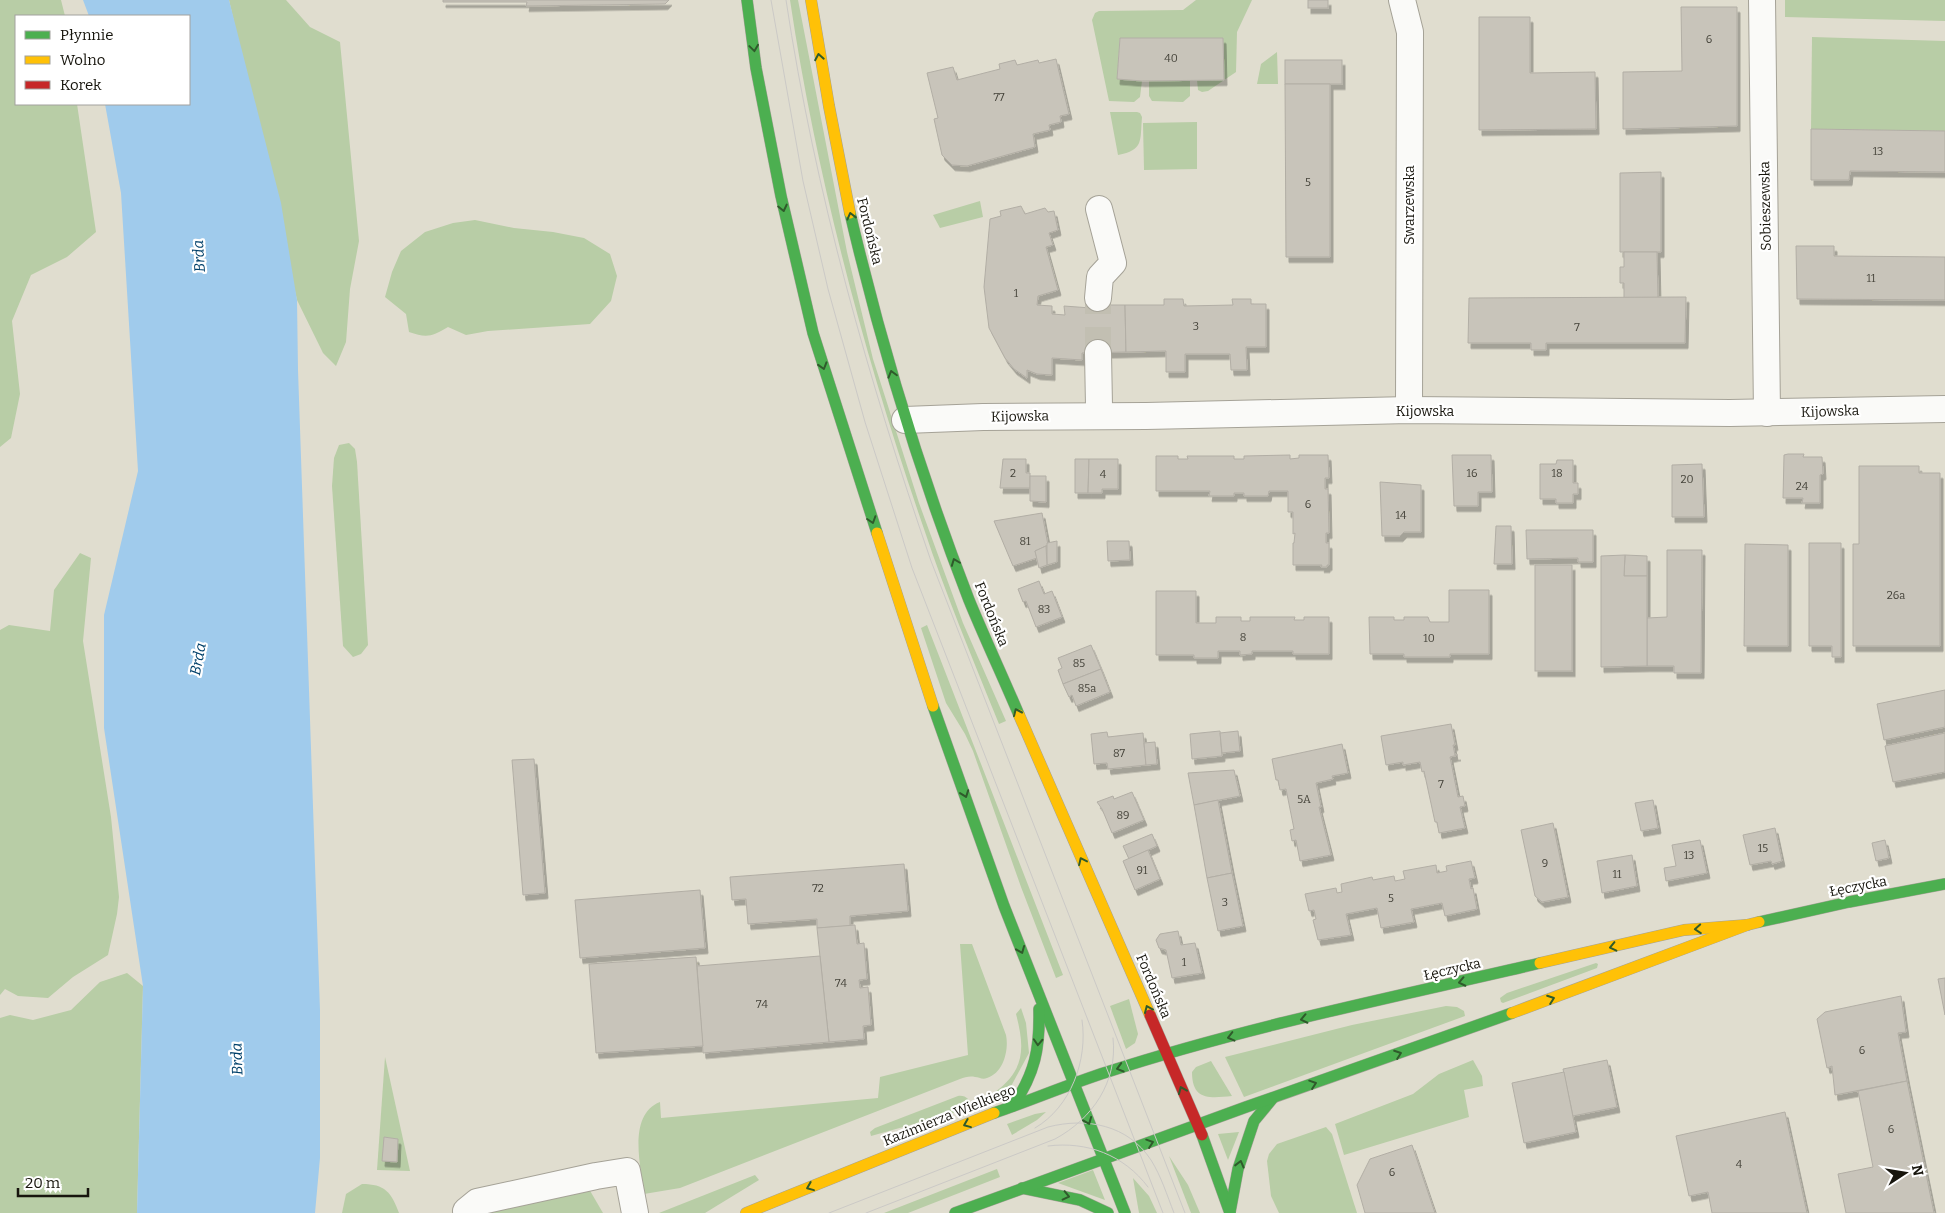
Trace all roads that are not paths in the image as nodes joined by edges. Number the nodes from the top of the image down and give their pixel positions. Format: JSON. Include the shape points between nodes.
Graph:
{"nodes":[{"id":1,"x":747,"y":0,"type":"edge"},
{"id":2,"x":811,"y":0,"type":"edge"},
{"id":3,"x":1402,"y":0,"type":"edge"},
{"id":4,"x":1762,"y":0,"type":"edge"},
{"id":5,"x":1099,"y":209,"type":"dead end"},
{"id":6,"x":1098,"y":298,"type":"tunnel mouth"},
{"id":7,"x":1098,"y":353,"type":"tunnel mouth"},
{"id":8,"x":1945,"y":409,"type":"edge"},
{"id":9,"x":1409,"y":410,"type":"junction"},
{"id":10,"x":1767,"y":413,"type":"junction"},
{"id":11,"x":1102,"y":415,"type":"junction"},
{"id":12,"x":905,"y":420,"type":"junction"},
{"id":13,"x":1945,"y":884,"type":"edge"},
{"id":14,"x":1747,"y":925,"type":"junction"},
{"id":15,"x":1038,"y":994,"type":"junction"},
{"id":16,"x":1167,"y":1054,"type":"junction"},
{"id":17,"x":1074,"y":1083,"type":"junction"},
{"id":18,"x":1273,"y":1098,"type":"junction"},
{"id":19,"x":1013,"y":1106,"type":"junction"},
{"id":20,"x":1198,"y":1126,"type":"junction"},
{"id":21,"x":1104,"y":1159,"type":"junction"},
{"id":22,"x":1020,"y":1188,"type":"junction"},
{"id":23,"x":467,"y":1213,"type":"edge"},
{"id":24,"x":635,"y":1213,"type":"edge"},
{"id":25,"x":746,"y":1213,"type":"edge"},
{"id":26,"x":955,"y":1213,"type":"edge"},
{"id":27,"x":1108,"y":1213,"type":"edge"},
{"id":28,"x":1125,"y":1213,"type":"edge"},
{"id":29,"x":1230,"y":1213,"type":"edge"}],
"edges":[{"from":1,"to":15,"type":"main road","one_way":true,"via":[[756,68],[781,196],[813,333],[947,748]]},
{"from":12,"to":2,"type":"main road","name":"Fordońska","one_way":true,"via":[[845,189]]},
{"from":3,"to":9,"type":"street","name":"Swarzewska","via":[[1410,32]]},
{"from":4,"to":10,"type":"street","name":"Sobieszewska"},
{"from":5,"to":6,"type":"street","via":[[1113,263],[1100,277]]},
{"from":7,"to":11,"type":"street"},
{"from":8,"to":10,"type":"street","name":"Kijowska"},
{"from":9,"to":10,"type":"street","name":"Kijowska"},
{"from":9,"to":11,"type":"street","name":"Kijowska"},
{"from":11,"to":12,"type":"street","name":"Kijowska"},
{"from":16,"to":12,"type":"main road","name":"Fordońska","one_way":true,"via":[[970,602]]},
{"from":13,"to":14,"type":"main road","name":"Łęczycka"},
{"from":14,"to":16,"type":"main road","name":"Łęczycka","one_way":true,"via":[[1684,930],[1278,1024]]},
{"from":18,"to":14,"type":"main road","name":"Łęczycka","one_way":true,"via":[[1580,989]]},
{"from":15,"to":17,"type":"main road"},
{"from":15,"to":19,"type":"main road","one_way":true,"via":[[1038,1045],[1034,1070]]},
{"from":16,"to":17,"type":"main road","name":"Kazimierza Wielkiego","one_way":true},
{"from":20,"to":16,"type":"main road","name":"Fordońska","one_way":true},
{"from":17,"to":19,"type":"main road","name":"Kazimierza Wielkiego"},
{"from":17,"to":21,"type":"main road","one_way":true},
{"from":18,"to":20,"type":"main road","name":"Łęczycka"},
{"from":29,"to":18,"type":"main road","one_way":true,"via":[[1248,1136],[1254,1121]]},
{"from":19,"to":25,"type":"main road","name":"Kazimierza Wielkiego","one_way":true},
{"from":21,"to":20,"type":"main road","one_way":true},
{"from":20,"to":29,"type":"main road","name":"Fordońska"},
{"from":21,"to":22,"type":"main road"},
{"from":21,"to":28,"type":"main road"},
{"from":22,"to":26,"type":"main road"},
{"from":22,"to":27,"type":"main road","one_way":true,"via":[[1080,1200]]},
{"from":23,"to":24,"type":"street","via":[[477,1202],[627,1171]]}]}
